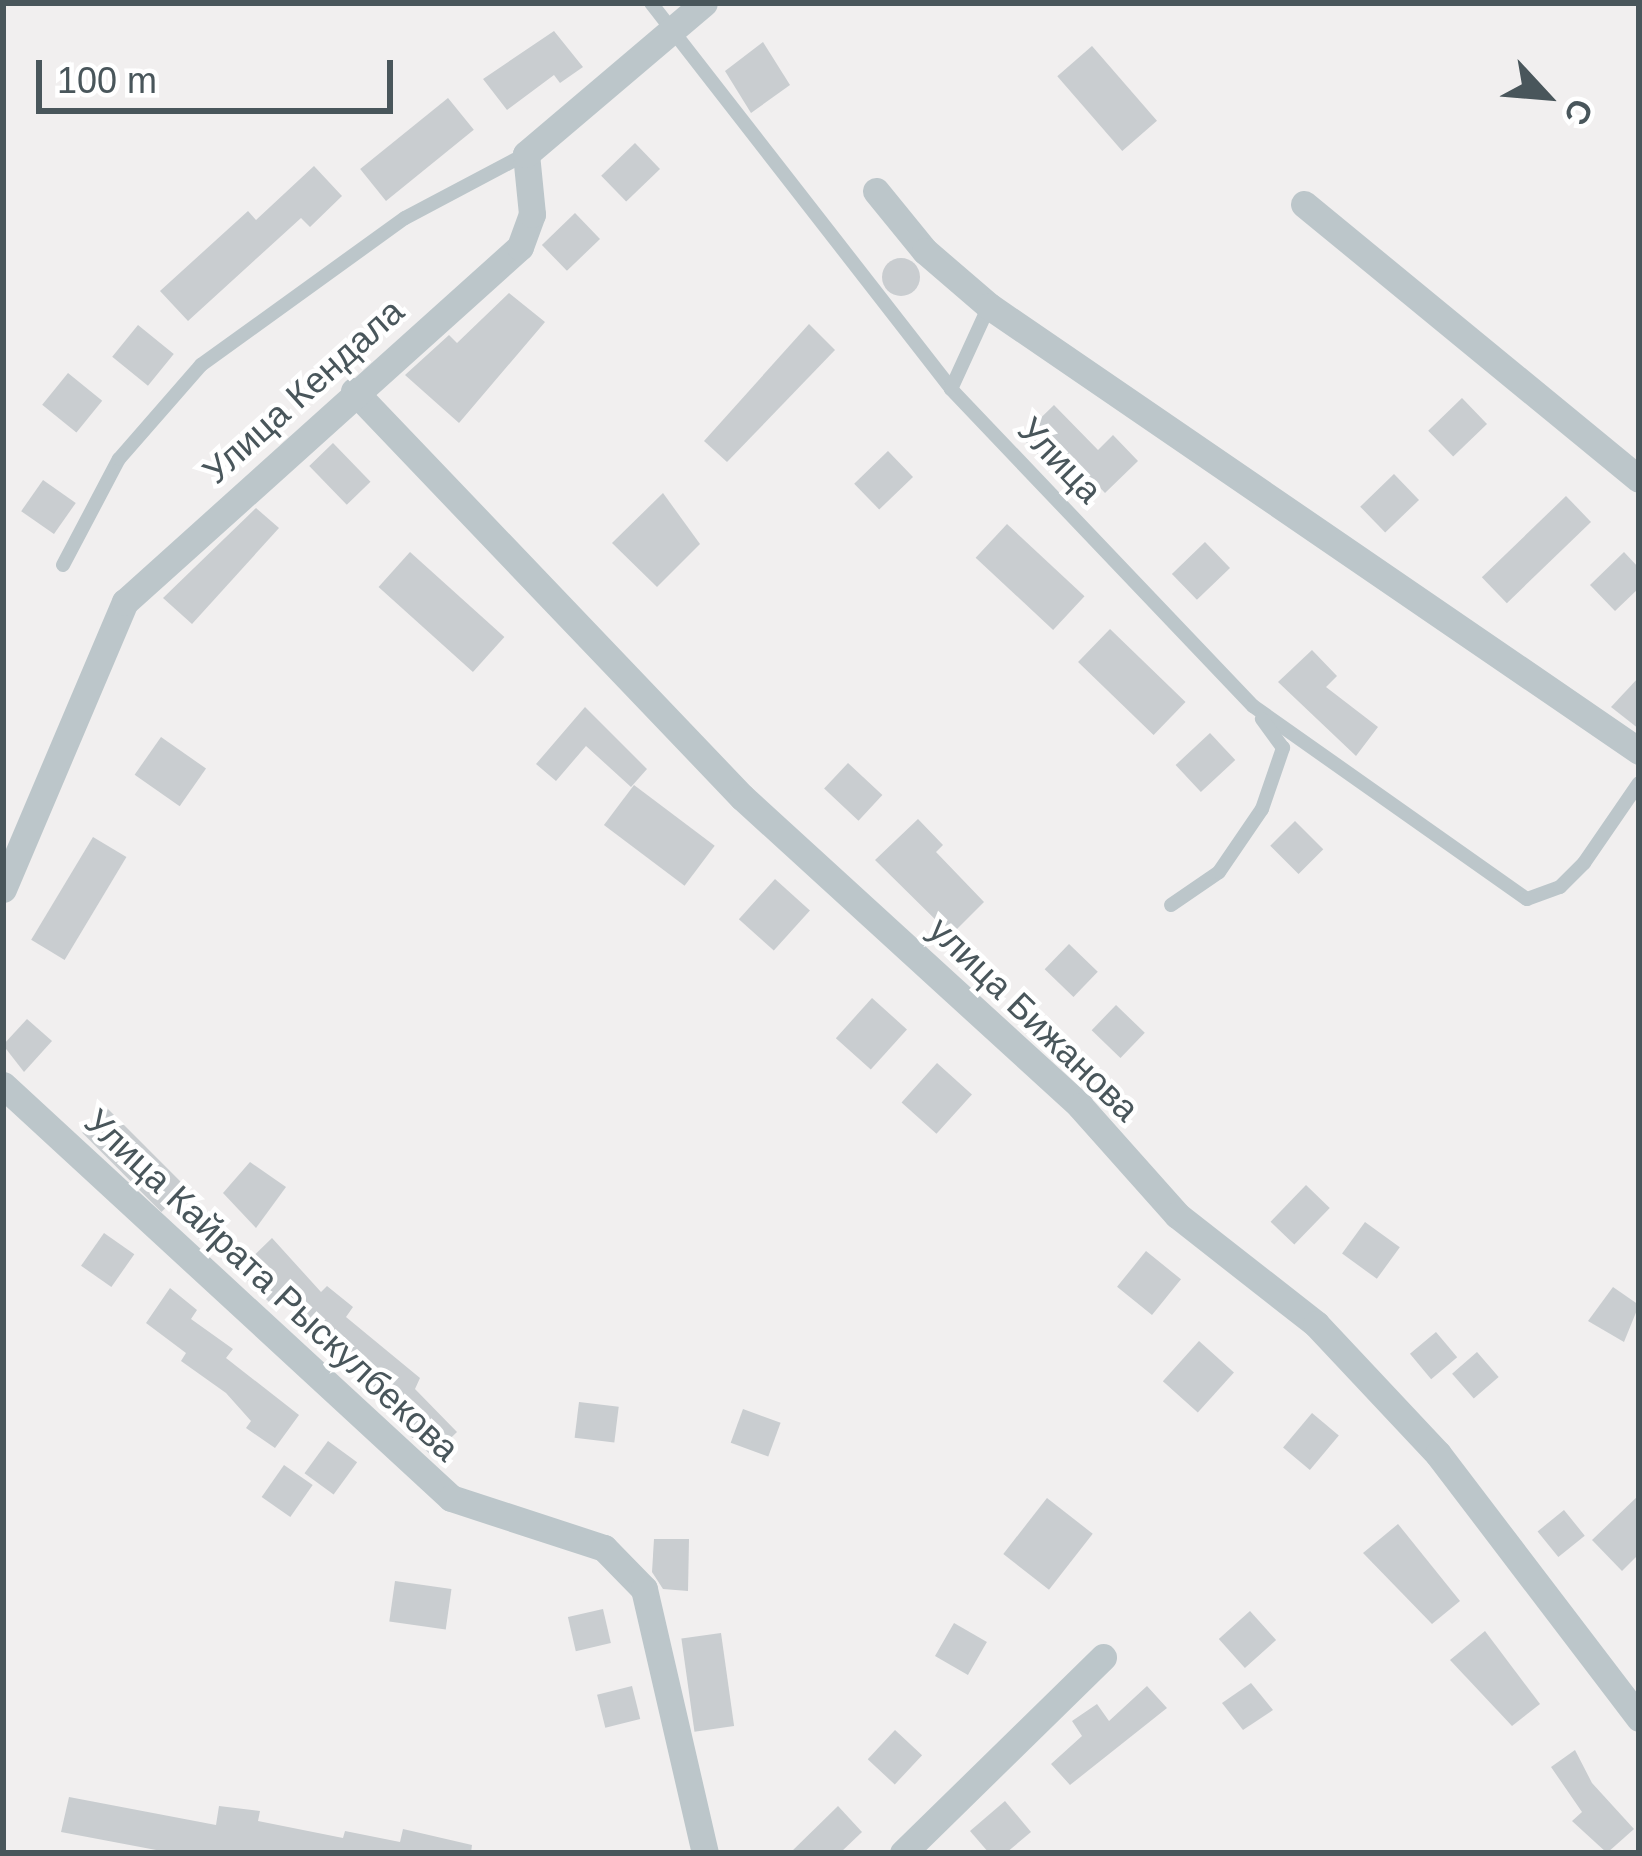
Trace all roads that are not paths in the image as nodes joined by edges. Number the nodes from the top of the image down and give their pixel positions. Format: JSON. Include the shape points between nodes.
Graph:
{"nodes":[{"id":1,"x":651,"y":3,"type":"edge"},
{"id":2,"x":704,"y":3,"type":"edge"},
{"id":3,"x":671,"y":28,"type":"junction"},
{"id":4,"x":526,"y":154,"type":"junction"},
{"id":5,"x":876,"y":191,"type":"dead end"},
{"id":6,"x":1304,"y":204,"type":"dead end"},
{"id":7,"x":989,"y":306,"type":"junction"},
{"id":8,"x":951,"y":389,"type":"junction"},
{"id":9,"x":355,"y":391,"type":"junction"},
{"id":10,"x":1639,"y":478,"type":"edge"},
{"id":11,"x":62,"y":565,"type":"dead end"},
{"id":12,"x":1252,"y":706,"type":"junction"},
{"id":13,"x":1639,"y":751,"type":"edge"},
{"id":14,"x":1639,"y":783,"type":"edge"},
{"id":15,"x":3,"y":889,"type":"edge"},
{"id":16,"x":1171,"y":905,"type":"dead end"},
{"id":17,"x":3,"y":1085,"type":"edge"},
{"id":18,"x":1103,"y":1657,"type":"dead end"},
{"id":19,"x":1639,"y":1718,"type":"edge"},
{"id":20,"x":706,"y":1853,"type":"edge"},
{"id":21,"x":903,"y":1853,"type":"edge"}],
"edges":[{"from":1,"to":3,"type":"lane","name":"Улица"},
{"from":2,"to":3,"type":"street"},
{"from":3,"to":4,"type":"street"},
{"from":3,"to":8,"type":"lane","name":"Улица"},
{"from":4,"to":9,"type":"street","name":"Улица Кендала","via":[[532,214],[520,247]]},
{"from":4,"to":11,"type":"lane","via":[[406,218],[200,364],[119,459]]},
{"from":5,"to":7,"type":"street","via":[[926,251]]},
{"from":6,"to":10,"type":"street"},
{"from":7,"to":8,"type":"lane"},
{"from":7,"to":13,"type":"street"},
{"from":8,"to":12,"type":"lane","name":"Улица"},
{"from":9,"to":15,"type":"street","name":"Улица Кендала","via":[[125,602]]},
{"from":9,"to":19,"type":"street","name":"улица Бижанова","via":[[742,797],[1080,1106],[1178,1215],[1316,1324],[1438,1454]]},
{"from":12,"to":14,"type":"lane","name":"Улица","via":[[1498,886],[1527,899],[1560,887]]},
{"from":12,"to":16,"type":"lane","via":[[1283,748],[1262,809],[1219,872]]},
{"from":17,"to":20,"type":"street","name":"Улица Кайрата Рыскулбекова","via":[[451,1498],[604,1548],[644,1589]]},
{"from":18,"to":21,"type":"street"}]}
